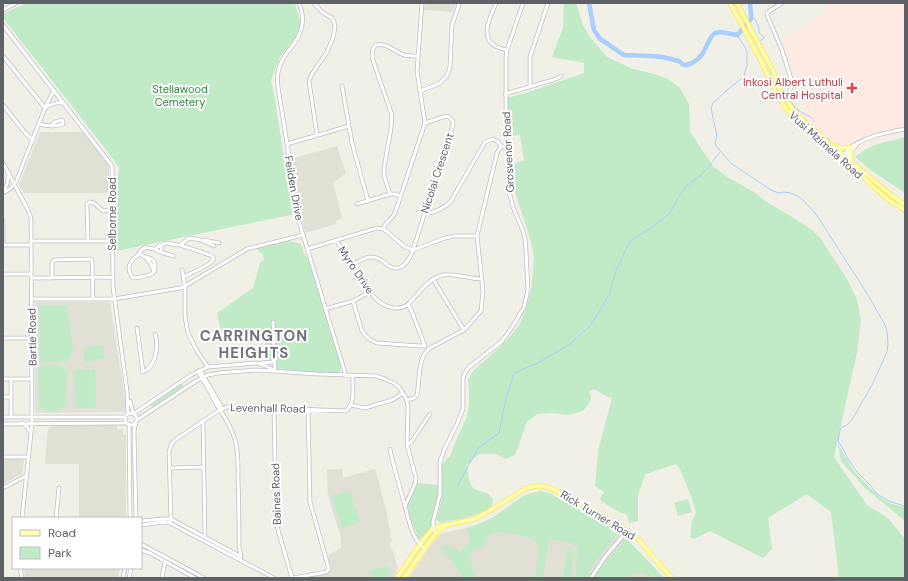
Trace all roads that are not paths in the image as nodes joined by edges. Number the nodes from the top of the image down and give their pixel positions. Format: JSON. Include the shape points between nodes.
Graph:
{"nodes":[{"id":1,"x":16,"y":3,"type":"edge"},
{"id":2,"x":299,"y":3,"type":"edge"},
{"id":3,"x":314,"y":3,"type":"edge"},
{"id":4,"x":422,"y":3,"type":"edge"},
{"id":5,"x":459,"y":3,"type":"edge"},
{"id":6,"x":496,"y":3,"type":"edge"},
{"id":7,"x":523,"y":3,"type":"edge"},
{"id":8,"x":548,"y":3,"type":"edge"},
{"id":9,"x":730,"y":3,"type":"edge"},
{"id":10,"x":737,"y":3,"type":"edge"},
{"id":11,"x":782,"y":3,"type":"edge"},
{"id":12,"x":3,"y":10,"type":"edge"},
{"id":13,"x":3,"y":25,"type":"edge"},
{"id":14,"x":507,"y":50,"type":"junction"},
{"id":15,"x":3,"y":56,"type":"edge"},
{"id":16,"x":418,"y":56,"type":"junction"},
{"id":17,"x":7,"y":61,"type":"junction"},
{"id":18,"x":3,"y":65,"type":"edge"},
{"id":19,"x":561,"y":76,"type":"dead end"},
{"id":20,"x":342,"y":86,"type":"dead end"},
{"id":21,"x":530,"y":88,"type":"junction"},
{"id":22,"x":54,"y":90,"type":"junction"},
{"id":23,"x":420,"y":90,"type":"junction"},
{"id":24,"x":505,"y":94,"type":"junction"},
{"id":25,"x":784,"y":96,"type":"junction"},
{"id":26,"x":780,"y":100,"type":"junction"},
{"id":27,"x":3,"y":105,"type":"edge"},
{"id":28,"x":65,"y":105,"type":"junction"},
{"id":29,"x":45,"y":108,"type":"junction"},
{"id":30,"x":425,"y":122,"type":"junction"},
{"id":31,"x":39,"y":124,"type":"junction"},
{"id":32,"x":52,"y":125,"type":"dead end"},
{"id":33,"x":349,"y":126,"type":"junction"},
{"id":34,"x":905,"y":129,"type":"edge"},
{"id":35,"x":317,"y":135,"type":"junction"},
{"id":36,"x":33,"y":140,"type":"junction"},
{"id":37,"x":287,"y":144,"type":"junction"},
{"id":38,"x":506,"y":145,"type":"junction"},
{"id":39,"x":833,"y":145,"type":"junction"},
{"id":40,"x":502,"y":147,"type":"junction"},
{"id":41,"x":851,"y":149,"type":"junction"},
{"id":42,"x":844,"y":158,"type":"junction"},
{"id":43,"x":852,"y":162,"type":"junction"},
{"id":44,"x":3,"y":163,"type":"edge"},
{"id":45,"x":9,"y":174,"type":"junction"},
{"id":46,"x":15,"y":185,"type":"junction"},
{"id":47,"x":3,"y":193,"type":"edge"},
{"id":48,"x":390,"y":194,"type":"junction"},
{"id":49,"x":400,"y":196,"type":"junction"},
{"id":50,"x":368,"y":201,"type":"junction"},
{"id":51,"x":357,"y":204,"type":"dead end"},
{"id":52,"x":905,"y":205,"type":"edge"},
{"id":53,"x":112,"y":210,"type":"junction"},
{"id":54,"x":905,"y":210,"type":"edge"},
{"id":55,"x":425,"y":213,"type":"junction"},
{"id":56,"x":3,"y":221,"type":"edge"},
{"id":57,"x":383,"y":229,"type":"junction"},
{"id":58,"x":303,"y":235,"type":"junction"},
{"id":59,"x":477,"y":236,"type":"junction"},
{"id":60,"x":203,"y":240,"type":"junction"},
{"id":61,"x":336,"y":240,"type":"junction"},
{"id":62,"x":88,"y":241,"type":"junction"},
{"id":63,"x":112,"y":241,"type":"junction"},
{"id":64,"x":31,"y":243,"type":"junction"},
{"id":65,"x":219,"y":243,"type":"dead end"},
{"id":66,"x":179,"y":244,"type":"junction"},
{"id":67,"x":3,"y":245,"type":"edge"},
{"id":68,"x":214,"y":246,"type":"dead end"},
{"id":69,"x":159,"y":248,"type":"junction"},
{"id":70,"x":307,"y":249,"type":"junction"},
{"id":71,"x":413,"y":250,"type":"junction"},
{"id":72,"x":140,"y":251,"type":"junction"},
{"id":73,"x":144,"y":256,"type":"junction"},
{"id":74,"x":174,"y":256,"type":"dead end"},
{"id":75,"x":136,"y":257,"type":"junction"},
{"id":76,"x":352,"y":265,"type":"junction"},
{"id":77,"x":182,"y":270,"type":"dead end"},
{"id":78,"x":3,"y":274,"type":"edge"},
{"id":79,"x":31,"y":276,"type":"junction"},
{"id":80,"x":92,"y":277,"type":"junction"},
{"id":81,"x":112,"y":277,"type":"junction"},
{"id":82,"x":183,"y":277,"type":"junction"},
{"id":83,"x":52,"y":278,"type":"junction"},
{"id":84,"x":433,"y":279,"type":"junction"},
{"id":85,"x":482,"y":280,"type":"junction"},
{"id":86,"x":185,"y":286,"type":"junction"},
{"id":87,"x":370,"y":292,"type":"junction"},
{"id":88,"x":31,"y":299,"type":"junction"},
{"id":89,"x":93,"y":299,"type":"junction"},
{"id":90,"x":114,"y":299,"type":"junction"},
{"id":91,"x":353,"y":301,"type":"junction"},
{"id":92,"x":408,"y":304,"type":"junction"},
{"id":93,"x":325,"y":309,"type":"junction"},
{"id":94,"x":273,"y":322,"type":"dead end"},
{"id":95,"x":137,"y":328,"type":"dead end"},
{"id":96,"x":464,"y":330,"type":"junction"},
{"id":97,"x":155,"y":334,"type":"dead end"},
{"id":98,"x":3,"y":338,"type":"edge"},
{"id":99,"x":32,"y":338,"type":"junction"},
{"id":100,"x":425,"y":346,"type":"junction"},
{"id":101,"x":427,"y":350,"type":"junction"},
{"id":102,"x":275,"y":359,"type":"junction"},
{"id":103,"x":258,"y":363,"type":"junction"},
{"id":104,"x":240,"y":364,"type":"junction"},
{"id":105,"x":208,"y":367,"type":"junction"},
{"id":106,"x":199,"y":370,"type":"junction"},
{"id":107,"x":241,"y":371,"type":"junction"},
{"id":108,"x":276,"y":371,"type":"junction"},
{"id":109,"x":346,"y":376,"type":"junction"},
{"id":110,"x":353,"y":376,"type":"junction"},
{"id":111,"x":202,"y":377,"type":"junction"},
{"id":112,"x":3,"y":379,"type":"edge"},
{"id":113,"x":11,"y":379,"type":"junction"},
{"id":114,"x":32,"y":379,"type":"junction"},
{"id":115,"x":181,"y":381,"type":"junction"},
{"id":116,"x":185,"y":388,"type":"junction"},
{"id":117,"x":127,"y":392,"type":"junction"},
{"id":118,"x":403,"y":393,"type":"junction"},
{"id":119,"x":3,"y":397,"type":"edge"},
{"id":120,"x":11,"y":397,"type":"junction"},
{"id":121,"x":407,"y":400,"type":"junction"},
{"id":122,"x":351,"y":404,"type":"junction"},
{"id":123,"x":274,"y":408,"type":"junction"},
{"id":124,"x":308,"y":409,"type":"junction"},
{"id":125,"x":221,"y":410,"type":"junction"},
{"id":126,"x":133,"y":414,"type":"junction"},
{"id":127,"x":430,"y":414,"type":"dead end"},
{"id":128,"x":127,"y":415,"type":"junction"},
{"id":129,"x":32,"y":416,"type":"junction"},
{"id":130,"x":64,"y":416,"type":"junction"},
{"id":131,"x":95,"y":416,"type":"junction"},
{"id":132,"x":4,"y":417,"type":"edge"},
{"id":133,"x":11,"y":417,"type":"junction"},
{"id":134,"x":136,"y":421,"type":"junction"},
{"id":135,"x":203,"y":422,"type":"junction"},
{"id":136,"x":21,"y":423,"type":"junction"},
{"id":137,"x":63,"y":423,"type":"junction"},
{"id":138,"x":95,"y":423,"type":"junction"},
{"id":139,"x":4,"y":424,"type":"edge"},
{"id":140,"x":32,"y":424,"type":"junction"},
{"id":141,"x":128,"y":424,"type":"junction"},
{"id":142,"x":31,"y":434,"type":"junction"},
{"id":143,"x":407,"y":445,"type":"junction"},
{"id":144,"x":390,"y":449,"type":"dead end"},
{"id":145,"x":3,"y":456,"type":"edge"},
{"id":146,"x":28,"y":456,"type":"junction"},
{"id":147,"x":203,"y":467,"type":"junction"},
{"id":148,"x":170,"y":468,"type":"junction"},
{"id":149,"x":26,"y":476,"type":"junction"},
{"id":150,"x":3,"y":488,"type":"edge"},
{"id":151,"x":59,"y":488,"type":"dead end"},
{"id":152,"x":403,"y":498,"type":"junction"},
{"id":153,"x":408,"y":498,"type":"junction"},
{"id":154,"x":405,"y":506,"type":"junction"},
{"id":155,"x":22,"y":517,"type":"edge"},
{"id":156,"x":56,"y":517,"type":"edge"},
{"id":157,"x":130,"y":517,"type":"edge"},
{"id":158,"x":136,"y":517,"type":"edge"},
{"id":159,"x":171,"y":519,"type":"junction"},
{"id":160,"x":142,"y":521,"type":"edge"},
{"id":161,"x":170,"y":523,"type":"junction"},
{"id":162,"x":142,"y":525,"type":"edge"},
{"id":163,"x":444,"y":526,"type":"junction"},
{"id":164,"x":433,"y":528,"type":"junction"},
{"id":165,"x":627,"y":531,"type":"junction"},
{"id":166,"x":436,"y":533,"type":"junction"},
{"id":167,"x":204,"y":536,"type":"junction"},
{"id":168,"x":203,"y":540,"type":"junction"},
{"id":169,"x":142,"y":545,"type":"edge"},
{"id":170,"x":419,"y":545,"type":"junction"},
{"id":171,"x":239,"y":546,"type":"junction"},
{"id":172,"x":424,"y":549,"type":"junction"},
{"id":173,"x":142,"y":550,"type":"edge"},
{"id":174,"x":235,"y":555,"type":"junction"},
{"id":175,"x":241,"y":557,"type":"junction"},
{"id":176,"x":166,"y":560,"type":"junction"},
{"id":177,"x":248,"y":564,"type":"junction"},
{"id":178,"x":162,"y":578,"type":"edge"},
{"id":179,"x":195,"y":578,"type":"edge"},
{"id":180,"x":204,"y":578,"type":"edge"},
{"id":181,"x":274,"y":578,"type":"edge"},
{"id":182,"x":292,"y":578,"type":"edge"},
{"id":183,"x":397,"y":578,"type":"edge"},
{"id":184,"x":404,"y":578,"type":"edge"},
{"id":185,"x":591,"y":578,"type":"edge"},
{"id":186,"x":672,"y":578,"type":"edge"}],
"edges":[{"from":1,"to":12,"type":"street"},
{"from":2,"to":37,"type":"street","name":"Feilden Drive","via":[[302,30],[283,58],[277,74]]},
{"from":3,"to":35,"type":"street","via":[[332,18],[335,25],[327,52],[309,81]]},
{"from":4,"to":16,"type":"street"},
{"from":5,"to":23,"type":"street","via":[[452,25],[450,67],[447,76],[443,81]]},
{"from":6,"to":14,"type":"street","via":[[487,36],[494,45]]},
{"from":7,"to":14,"type":"street","name":"Grosvenor Road"},
{"from":8,"to":21,"type":"street","via":[[530,57]]},
{"from":9,"to":26,"type":"main road","name":"Vusi Mzimela Road"},
{"from":10,"to":25,"type":"main road","name":"Vusi Mzimela Road"},
{"from":11,"to":25,"type":"street","via":[[767,15],[792,82],[792,88]]},
{"from":13,"to":22,"type":"street","name":"Selborne Road"},
{"from":14,"to":24,"type":"street","name":"Grosvenor Road"},
{"from":15,"to":17,"type":"street"},
{"from":16,"to":23,"type":"street"},
{"from":16,"to":48,"type":"street","via":[[403,54],[380,44],[375,46],[372,53],[392,116],[384,168]]},
{"from":17,"to":18,"type":"street"},
{"from":17,"to":29,"type":"street"},
{"from":19,"to":21,"type":"street"},
{"from":20,"to":33,"type":"street"},
{"from":21,"to":24,"type":"street"},
{"from":22,"to":28,"type":"street","name":"Selborne Road"},
{"from":22,"to":29,"type":"street"},
{"from":23,"to":30,"type":"street"},
{"from":24,"to":38,"type":"street","name":"Grosvenor Road"},
{"from":25,"to":26,"type":"street"},
{"from":25,"to":39,"type":"main road","name":"Vusi Mzimela Road","via":[[799,116]]},
{"from":26,"to":42,"type":"main road","name":"Vusi Mzimela Road","via":[[792,116]]},
{"from":27,"to":36,"type":"street"},
{"from":28,"to":29,"type":"street","via":[[56,102]]},
{"from":28,"to":53,"type":"street","name":"Selborne Road","via":[[112,165]]},
{"from":29,"to":31,"type":"street"},
{"from":30,"to":49,"type":"street"},
{"from":30,"to":55,"type":"street","name":"Nicolai Crescent","via":[[446,116],[453,123]]},
{"from":31,"to":32,"type":"street"},
{"from":31,"to":36,"type":"street"},
{"from":33,"to":35,"type":"street"},
{"from":33,"to":50,"type":"street"},
{"from":34,"to":41,"type":"street","via":[[871,136]]},
{"from":35,"to":37,"type":"street"},
{"from":36,"to":46,"type":"street"},
{"from":37,"to":58,"type":"street","name":"Feilden Drive"},
{"from":38,"to":40,"type":"street"},
{"from":38,"to":164,"type":"street","name":"Grosvenor Road","via":[[512,207],[523,231],[528,290],[524,306],[504,338],[468,368],[462,379],[463,409],[440,462],[440,494]]},
{"from":39,"to":41,"type":"main road"},
{"from":39,"to":42,"type":"main road","name":"Vusi Mzimela Road"},
{"from":40,"to":55,"type":"street","via":[[493,139],[485,142],[451,201],[441,209]]},
{"from":40,"to":59,"type":"street","via":[[497,154]]},
{"from":41,"to":42,"type":"street"},
{"from":41,"to":43,"type":"main road"},
{"from":42,"to":43,"type":"main road","name":"Vusi Mzimela Road"},
{"from":42,"to":54,"type":"main road","name":"Vusi Mzimela Road","via":[[890,201]]},
{"from":43,"to":52,"type":"main road","name":"Vusi Mzimela Road"},
{"from":44,"to":45,"type":"street","name":"Bartle Road"},
{"from":45,"to":46,"type":"street","name":"Bartle Road"},
{"from":45,"to":47,"type":"street"},
{"from":46,"to":47,"type":"street"},
{"from":46,"to":64,"type":"street","name":"Bartle Road","via":[[30,214]]},
{"from":48,"to":49,"type":"street"},
{"from":48,"to":50,"type":"street"},
{"from":49,"to":57,"type":"street","via":[[394,216]]},
{"from":50,"to":51,"type":"street"},
{"from":53,"to":62,"type":"street","via":[[103,211],[92,202],[88,203]]},
{"from":53,"to":63,"type":"street","name":"Selborne Road"},
{"from":55,"to":71,"type":"street","name":"Nicolai Crescent"},
{"from":56,"to":67,"type":"street"},
{"from":57,"to":61,"type":"street","via":[[373,229]]},
{"from":57,"to":71,"type":"street","via":[[405,247]]},
{"from":58,"to":70,"type":"street","name":"Feilden Drive"},
{"from":58,"to":86,"type":"street","via":[[247,249]]},
{"from":59,"to":71,"type":"street","via":[[445,238]]},
{"from":59,"to":85,"type":"street"},
{"from":60,"to":65,"type":"street"},
{"from":60,"to":66,"type":"street","via":[[190,238]]},
{"from":60,"to":68,"type":"street"},
{"from":61,"to":70,"type":"street"},
{"from":61,"to":76,"type":"street","name":"Myro Drive"},
{"from":62,"to":63,"type":"street"},
{"from":62,"to":64,"type":"street"},
{"from":63,"to":81,"type":"street","name":"Selborne Road"},
{"from":64,"to":67,"type":"street"},
{"from":64,"to":79,"type":"street","name":"Bartle Road"},
{"from":66,"to":69,"type":"street","via":[[166,243]]},
{"from":66,"to":82,"type":"street","via":[[214,258],[208,265]]},
{"from":69,"to":72,"type":"street","via":[[144,248]]},
{"from":69,"to":74,"type":"street","via":[[163,253]]},
{"from":70,"to":93,"type":"street","name":"Feilden Drive"},
{"from":71,"to":76,"type":"street","name":"Nicolai Crescent","via":[[408,261],[398,268],[373,257]]},
{"from":72,"to":73,"type":"street"},
{"from":72,"to":75,"type":"street"},
{"from":73,"to":75,"type":"street"},
{"from":73,"to":75,"type":"street","via":[[154,272],[144,277],[132,278],[129,267]]},
{"from":76,"to":87,"type":"street","name":"Myro Drive"},
{"from":77,"to":82,"type":"street"},
{"from":78,"to":79,"type":"street"},
{"from":79,"to":83,"type":"street"},
{"from":79,"to":88,"type":"street","name":"Bartle Road"},
{"from":80,"to":81,"type":"street"},
{"from":80,"to":83,"type":"street"},
{"from":80,"to":83,"type":"street","via":[[92,260],[53,260]]},
{"from":80,"to":89,"type":"street"},
{"from":81,"to":90,"type":"street","name":"Selborne Road"},
{"from":82,"to":86,"type":"street"},
{"from":84,"to":85,"type":"street","via":[[451,274]]},
{"from":84,"to":92,"type":"street"},
{"from":84,"to":96,"type":"street"},
{"from":85,"to":96,"type":"street","via":[[481,311]]},
{"from":86,"to":90,"type":"street"},
{"from":86,"to":105,"type":"street","via":[[188,333]]},
{"from":87,"to":91,"type":"street"},
{"from":87,"to":92,"type":"street","name":"Myro Drive","via":[[389,307],[398,308]]},
{"from":88,"to":89,"type":"street"},
{"from":88,"to":99,"type":"street","name":"Bartle Road"},
{"from":89,"to":90,"type":"street"},
{"from":90,"to":117,"type":"street","name":"Selborne Road"},
{"from":91,"to":93,"type":"street"},
{"from":91,"to":100,"type":"street","via":[[362,331],[369,339],[378,343]]},
{"from":92,"to":100,"type":"street"},
{"from":93,"to":109,"type":"street","name":"Feilden Drive"},
{"from":94,"to":102,"type":"street"},
{"from":95,"to":97,"type":"street","via":[[143,372],[149,368],[155,356]]},
{"from":96,"to":101,"type":"street"},
{"from":98,"to":99,"type":"street"},
{"from":99,"to":114,"type":"street","name":"Bartle Road"},
{"from":100,"to":101,"type":"street"},
{"from":101,"to":121,"type":"street","via":[[422,359],[417,395]]},
{"from":102,"to":103,"type":"street","via":[[271,362]]},
{"from":102,"to":108,"type":"street"},
{"from":103,"to":104,"type":"street"},
{"from":103,"to":108,"type":"street"},
{"from":104,"to":105,"type":"street"},
{"from":104,"to":107,"type":"street"},
{"from":105,"to":106,"type":"street"},
{"from":106,"to":111,"type":"street"},
{"from":106,"to":115,"type":"street"},
{"from":107,"to":108,"type":"street"},
{"from":107,"to":111,"type":"street"},
{"from":108,"to":109,"type":"street"},
{"from":109,"to":110,"type":"street"},
{"from":110,"to":118,"type":"street","via":[[376,376],[385,379],[397,385]]},
{"from":110,"to":122,"type":"street"},
{"from":111,"to":116,"type":"street"},
{"from":111,"to":125,"type":"street"},
{"from":112,"to":113,"type":"street"},
{"from":113,"to":114,"type":"street"},
{"from":113,"to":120,"type":"street"},
{"from":114,"to":129,"type":"street","name":"Bartle Road"},
{"from":115,"to":116,"type":"street"},
{"from":115,"to":126,"type":"street"},
{"from":116,"to":134,"type":"street"},
{"from":117,"to":126,"type":"street","name":"Selborne Road"},
{"from":117,"to":128,"type":"street","name":"Selborne Road"},
{"from":118,"to":121,"type":"street"},
{"from":118,"to":122,"type":"street","via":[[392,400],[365,408]]},
{"from":119,"to":120,"type":"street"},
{"from":120,"to":133,"type":"street"},
{"from":121,"to":143,"type":"street"},
{"from":122,"to":124,"type":"street","name":"Levenhall Road","via":[[344,411]]},
{"from":123,"to":124,"type":"street","name":"Levenhall Road"},
{"from":123,"to":125,"type":"street","name":"Levenhall Road","via":[[228,407]]},
{"from":123,"to":182,"type":"street","name":"Baines Road","via":[[276,523]]},
{"from":124,"to":182,"type":"street","via":[[310,502],[329,570]]},
{"from":125,"to":135,"type":"street","name":"Levenhall Road"},
{"from":125,"to":171,"type":"street","via":[[233,433],[238,458]]},
{"from":126,"to":128,"type":"street"},
{"from":126,"to":134,"type":"street"},
{"from":127,"to":143,"type":"street"},
{"from":128,"to":131,"type":"street"},
{"from":128,"to":141,"type":"street","via":[[125,420]]},
{"from":129,"to":130,"type":"street"},
{"from":129,"to":133,"type":"street"},
{"from":129,"to":140,"type":"street","name":"Bartle Road"},
{"from":130,"to":131,"type":"street"},
{"from":130,"to":137,"type":"street"},
{"from":131,"to":138,"type":"street"},
{"from":132,"to":133,"type":"street"},
{"from":132,"to":139,"type":"street"},
{"from":134,"to":141,"type":"street","via":[[133,425]]},
{"from":134,"to":158,"type":"street"},
{"from":135,"to":147,"type":"street"},
{"from":135,"to":148,"type":"street","name":"Levenhall Road","via":[[173,442],[170,449]]},
{"from":136,"to":139,"type":"street"},
{"from":136,"to":140,"type":"street"},
{"from":136,"to":142,"type":"street"},
{"from":137,"to":138,"type":"street"},
{"from":137,"to":140,"type":"street"},
{"from":138,"to":141,"type":"street"},
{"from":140,"to":142,"type":"street","name":"Bartle Road"},
{"from":141,"to":157,"type":"street"},
{"from":142,"to":146,"type":"street","name":"Bartle Road"},
{"from":143,"to":153,"type":"street","via":[[416,478]]},
{"from":144,"to":152,"type":"street"},
{"from":145,"to":146,"type":"street"},
{"from":146,"to":149,"type":"street","name":"Bartle Road"},
{"from":147,"to":148,"type":"street"},
{"from":147,"to":167,"type":"street"},
{"from":148,"to":159,"type":"street","name":"Levenhall Road"},
{"from":149,"to":150,"type":"street"},
{"from":149,"to":155,"type":"street","name":"Bartle Road"},
{"from":151,"to":156,"type":"street"},
{"from":152,"to":153,"type":"street"},
{"from":152,"to":154,"type":"street"},
{"from":153,"to":154,"type":"street"},
{"from":154,"to":170,"type":"street","via":[[414,537]]},
{"from":159,"to":160,"type":"street"},
{"from":159,"to":161,"type":"street","name":"Levenhall Road"},
{"from":159,"to":167,"type":"street"},
{"from":161,"to":162,"type":"street"},
{"from":161,"to":168,"type":"street"},
{"from":163,"to":164,"type":"main road","name":"Rick Turner Road"},
{"from":163,"to":165,"type":"main road","name":"Rick Turner Road","via":[[474,519],[523,490],[542,486],[558,491]]},
{"from":163,"to":166,"type":"main road","name":"Rick Turner Road"},
{"from":164,"to":166,"type":"street"},
{"from":164,"to":170,"type":"main road"},
{"from":165,"to":185,"type":"street","via":[[602,560]]},
{"from":165,"to":186,"type":"main road","name":"Rick Turner Road","via":[[638,539]]},
{"from":166,"to":172,"type":"main road","name":"Rick Turner Road"},
{"from":167,"to":168,"type":"street"},
{"from":167,"to":174,"type":"street"},
{"from":168,"to":174,"type":"street"},
{"from":169,"to":176,"type":"street"},
{"from":170,"to":172,"type":"street"},
{"from":170,"to":183,"type":"main road"},
{"from":171,"to":174,"type":"street"},
{"from":171,"to":175,"type":"street"},
{"from":172,"to":184,"type":"main road","name":"Rick Turner Road"},
{"from":173,"to":176,"type":"street"},
{"from":174,"to":175,"type":"street"},
{"from":174,"to":177,"type":"street"},
{"from":175,"to":177,"type":"street"},
{"from":176,"to":178,"type":"street"},
{"from":176,"to":179,"type":"street"},
{"from":176,"to":180,"type":"street"},
{"from":177,"to":181,"type":"street"}]}
